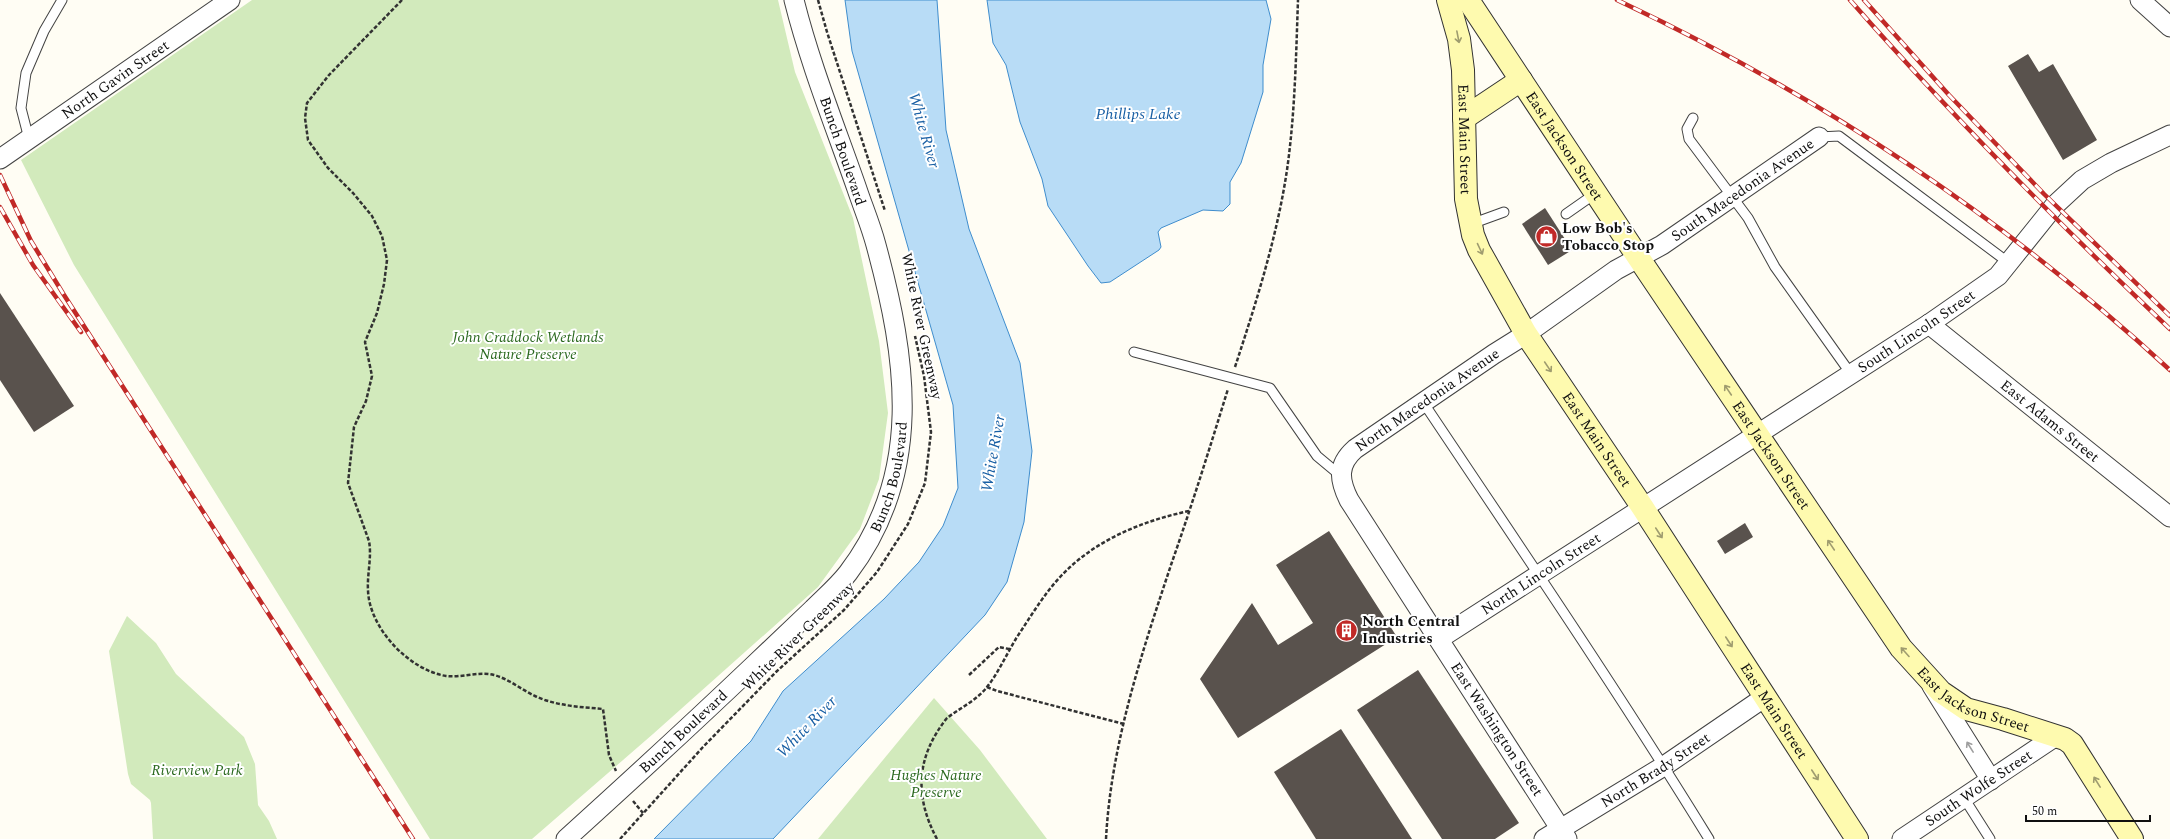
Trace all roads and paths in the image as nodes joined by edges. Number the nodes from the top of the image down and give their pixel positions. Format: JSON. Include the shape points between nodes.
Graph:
{"nodes":[{"id":1,"x":62,"y":0,"type":"edge"},
{"id":2,"x":230,"y":0,"type":"edge"},
{"id":3,"x":402,"y":0,"type":"edge"},
{"id":4,"x":794,"y":0,"type":"edge"},
{"id":5,"x":818,"y":0,"type":"edge"},
{"id":6,"x":1298,"y":0,"type":"edge"},
{"id":7,"x":1448,"y":0,"type":"edge"},
{"id":8,"x":1468,"y":0,"type":"edge"},
{"id":9,"x":2140,"y":0,"type":"edge"},
{"id":10,"x":2170,"y":27,"type":"edge"},
{"id":11,"x":1521,"y":80,"type":"junction"},
{"id":12,"x":1464,"y":118,"type":"junction"},
{"id":13,"x":1693,"y":118,"type":"dead end"},
{"id":14,"x":2170,"y":135,"type":"edge"},
{"id":15,"x":1819,"y":137,"type":"joint"},
{"id":16,"x":30,"y":139,"type":"junction"},
{"id":17,"x":0,"y":159,"type":"edge"},
{"id":18,"x":1596,"y":193,"type":"junction"},
{"id":19,"x":1731,"y":197,"type":"junction"},
{"id":20,"x":1504,"y":212,"type":"dead end"},
{"id":21,"x":1566,"y":214,"type":"dead end"},
{"id":22,"x":886,"y":216,"type":"dead end"},
{"id":23,"x":1471,"y":224,"type":"junction"},
{"id":24,"x":1638,"y":257,"type":"junction"},
{"id":25,"x":2009,"y":263,"type":"junction"},
{"id":26,"x":1930,"y":324,"type":"junction"},
{"id":27,"x":914,"y":330,"type":"dead end"},
{"id":28,"x":1526,"y":334,"type":"junction"},
{"id":29,"x":1134,"y":352,"type":"dead end"},
{"id":30,"x":1851,"y":374,"type":"junction"},
{"id":31,"x":1232,"y":378,"type":"junction"},
{"id":32,"x":1423,"y":402,"type":"junction"},
{"id":33,"x":1757,"y":434,"type":"junction"},
{"id":34,"x":1341,"y":476,"type":"junction"},
{"id":35,"x":1642,"y":508,"type":"junction"},
{"id":36,"x":1190,"y":511,"type":"junction"},
{"id":37,"x":2170,"y":517,"type":"edge"},
{"id":38,"x":1539,"y":574,"type":"junction"},
{"id":39,"x":1439,"y":639,"type":"junction"},
{"id":40,"x":1009,"y":649,"type":"junction"},
{"id":41,"x":1923,"y":672,"type":"junction"},
{"id":42,"x":969,"y":675,"type":"dead end"},
{"id":43,"x":987,"y":687,"type":"junction"},
{"id":44,"x":1765,"y":697,"type":"junction"},
{"id":45,"x":1124,"y":724,"type":"junction"},
{"id":46,"x":2056,"y":736,"type":"junction"},
{"id":47,"x":1664,"y":766,"type":"junction"},
{"id":48,"x":1991,"y":780,"type":"junction"},
{"id":49,"x":624,"y":787,"type":"junction"},
{"id":50,"x":1964,"y":798,"type":"junction"},
{"id":51,"x":644,"y":813,"type":"junction"},
{"id":52,"x":1564,"y":834,"type":"edge"},
{"id":53,"x":566,"y":839,"type":"edge"},
{"id":54,"x":620,"y":839,"type":"edge"},
{"id":55,"x":937,"y":839,"type":"edge"},
{"id":56,"x":1106,"y":839,"type":"edge"},
{"id":57,"x":1544,"y":839,"type":"edge"},
{"id":58,"x":1709,"y":839,"type":"edge"},
{"id":59,"x":1857,"y":839,"type":"edge"},
{"id":60,"x":1902,"y":839,"type":"edge"},
{"id":61,"x":1990,"y":839,"type":"edge"},
{"id":62,"x":2132,"y":839,"type":"edge"}],
"edges":[{"from":1,"to":16,"type":"lane","via":[[44,30],[26,73],[21,108]]},
{"from":2,"to":16,"type":"street","name":"North Gavin Street"},
{"from":3,"to":49,"type":"path","via":[[329,75],[307,103],[305,118],[308,140],[328,168],[372,216],[382,236],[387,260],[377,313],[365,342],[372,376],[366,401],[354,426],[348,483],[370,546],[368,591],[372,609],[389,642],[403,656],[433,672],[446,676],[495,676],[536,697],[562,704],[603,709],[609,755]]},
{"from":4,"to":49,"type":"street","name":"Bunch Boulevard","via":[[810,55],[876,244],[888,294],[902,385],[903,419],[898,466],[887,506],[878,526],[847,575]]},
{"from":5,"to":22,"type":"path"},
{"from":6,"to":31,"type":"path","via":[[1287,170],[1266,266]]},
{"from":7,"to":12,"type":"main road","name":"East Main Street","one_way":true,"via":[[1459,39],[1463,70]]},
{"from":8,"to":11,"type":"main road","name":"East Jackson Street"},
{"from":9,"to":10,"type":"street"},
{"from":11,"to":12,"type":"main road"},
{"from":11,"to":18,"type":"main road","name":"East Jackson Street"},
{"from":12,"to":23,"type":"main road","name":"East Main Street","via":[[1466,199]]},
{"from":13,"to":19,"type":"lane","via":[[1687,129],[1689,139]]},
{"from":14,"to":25,"type":"street","name":"South Lincoln Street","via":[[2111,162],[2082,180],[2055,205]]},
{"from":15,"to":19,"type":"street","name":"South Macedonia Avenue"},
{"from":15,"to":25,"type":"lane","via":[[1839,136]]},
{"from":16,"to":17,"type":"street","name":"North Gavin Street"},
{"from":18,"to":21,"type":"lane"},
{"from":18,"to":24,"type":"main road","name":"East Jackson Street"},
{"from":19,"to":24,"type":"street","name":"South Macedonia Avenue","via":[[1662,245]]},
{"from":19,"to":30,"type":"lane","via":[[1748,218],[1775,268]]},
{"from":20,"to":23,"type":"lane"},
{"from":23,"to":28,"type":"main road","name":"East Main Street","one_way":true,"via":[[1479,250]]},
{"from":24,"to":28,"type":"street","name":"South Macedonia Avenue"},
{"from":33,"to":24,"type":"main road","name":"East Jackson Street","one_way":true},
{"from":25,"to":26,"type":"street","name":"South Lincoln Street","via":[[1998,276]]},
{"from":26,"to":30,"type":"street","name":"South Lincoln Street"},
{"from":26,"to":37,"type":"street","name":"East Adams Street"},
{"from":27,"to":51,"type":"path","name":"White River Greenway","via":[[924,376],[931,432],[925,483],[908,524],[877,572],[844,610],[776,672],[703,746]]},
{"from":28,"to":32,"type":"street","name":"North Macedonia Avenue"},
{"from":28,"to":35,"type":"main road","name":"East Main Street","one_way":true},
{"from":29,"to":31,"type":"lane"},
{"from":30,"to":33,"type":"street","name":"South Lincoln Street"},
{"from":31,"to":34,"type":"lane","via":[[1270,388],[1317,456]]},
{"from":31,"to":36,"type":"path"},
{"from":32,"to":34,"type":"street","name":"North Macedonia Avenue","via":[[1349,454],[1344,460]]},
{"from":32,"to":38,"type":"lane"},
{"from":33,"to":35,"type":"street","name":"South Lincoln Street"},
{"from":41,"to":33,"type":"main road","name":"East Jackson Street","one_way":true,"via":[[1901,648]]},
{"from":34,"to":39,"type":"street","name":"East Washington Street","via":[[1349,500]]},
{"from":35,"to":38,"type":"street","name":"North Lincoln Street"},
{"from":35,"to":44,"type":"main road","name":"East Main Street","one_way":true},
{"from":36,"to":40,"type":"path","via":[[1140,525],[1080,558],[1050,589]]},
{"from":36,"to":45,"type":"path","via":[[1141,655]]},
{"from":38,"to":39,"type":"street","name":"North Lincoln Street"},
{"from":38,"to":47,"type":"lane"},
{"from":39,"to":52,"type":"street","name":"East Washington Street"},
{"from":40,"to":42,"type":"path","via":[[1000,647]]},
{"from":40,"to":43,"type":"path"},
{"from":41,"to":46,"type":"main road","name":"East Jackson Street","via":[[1941,692],[1966,709]]},
{"from":48,"to":41,"type":"street","one_way":true},
{"from":43,"to":45,"type":"path"},
{"from":43,"to":55,"type":"path","via":[[947,718],[930,744],[925,758],[921,784],[923,807]]},
{"from":44,"to":47,"type":"street","name":"North Brady Street"},
{"from":44,"to":59,"type":"main road","name":"East Main Street","one_way":true},
{"from":45,"to":56,"type":"path","via":[[1114,773]]},
{"from":46,"to":48,"type":"street","name":"South Wolfe Street"},
{"from":62,"to":46,"type":"main road","name":"East Jackson Street","one_way":true,"via":[[2072,744]]},
{"from":47,"to":52,"type":"street","name":"North Brady Street"},
{"from":47,"to":58,"type":"lane"},
{"from":48,"to":50,"type":"street","name":"South Wolfe Street"},
{"from":49,"to":51,"type":"path","via":[[629,798]]},
{"from":49,"to":53,"type":"street","name":"Bunch Boulevard"},
{"from":50,"to":60,"type":"street","name":"South Wolfe Street"},
{"from":50,"to":61,"type":"lane"},
{"from":51,"to":54,"type":"path","name":"White River Greenway"},
{"from":52,"to":57,"type":"street","name":"North Brady Street"}]}
